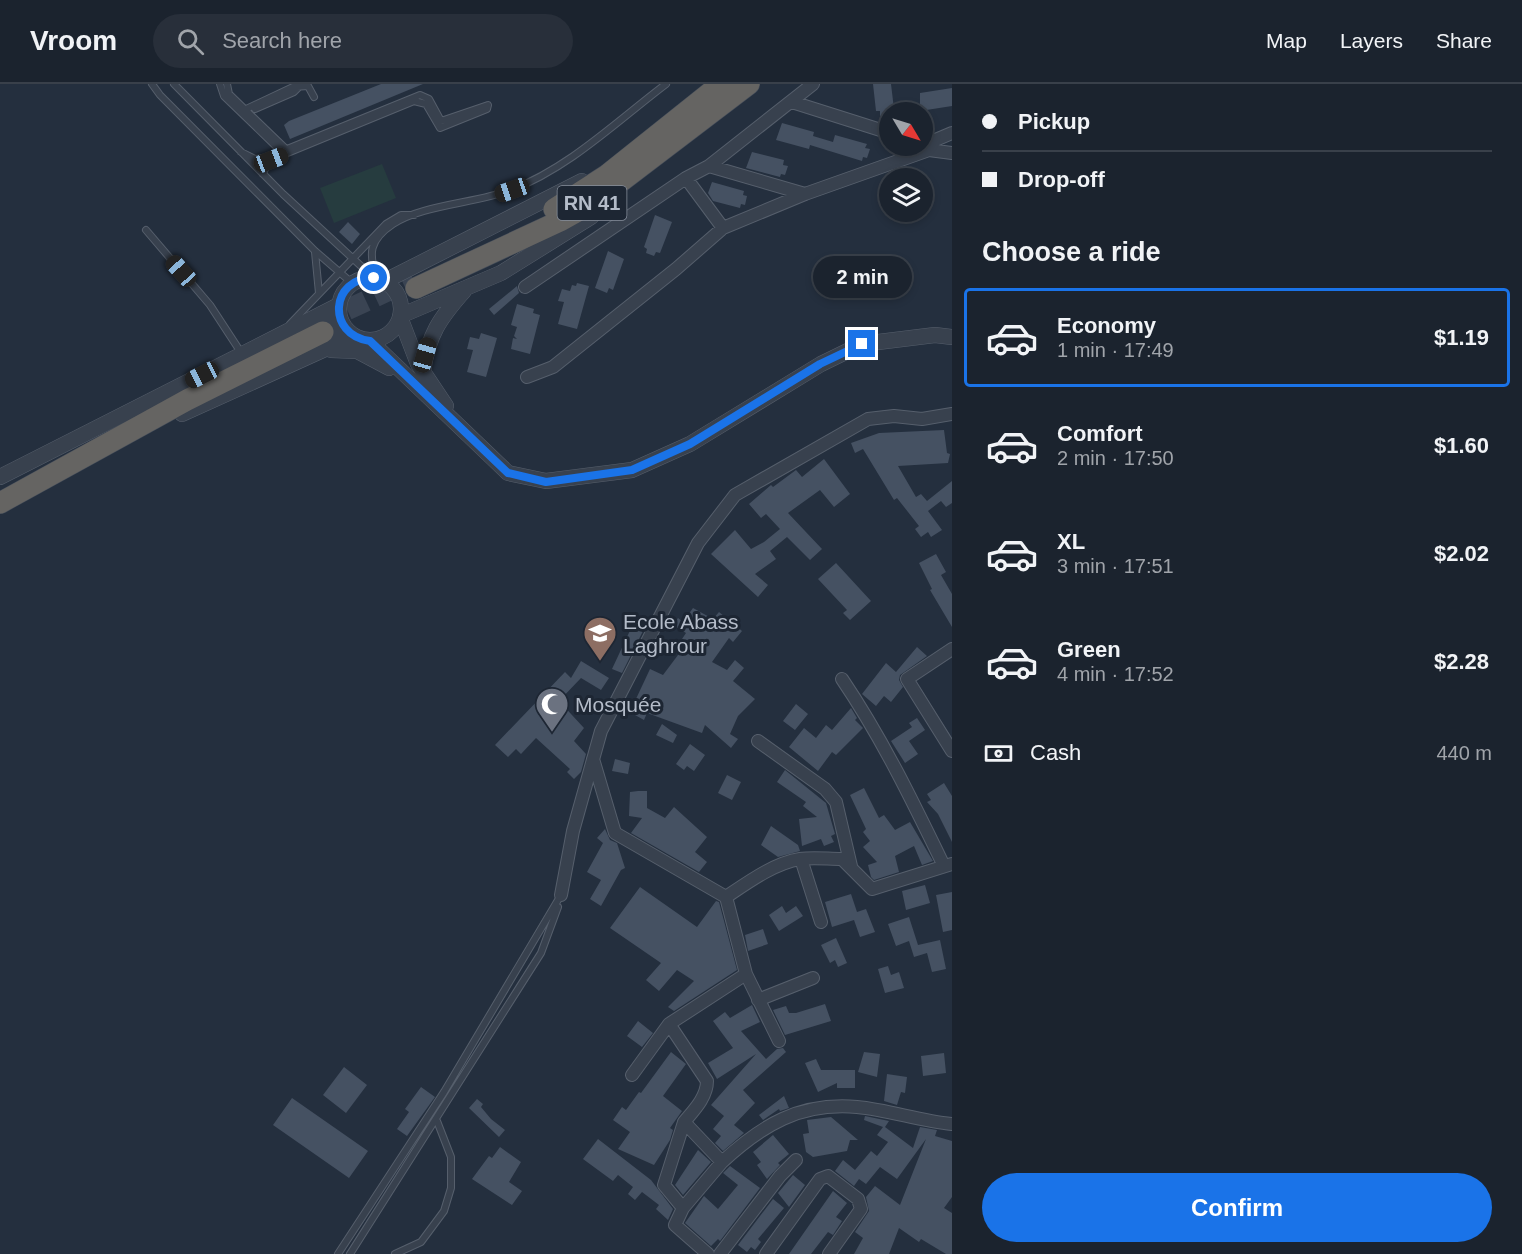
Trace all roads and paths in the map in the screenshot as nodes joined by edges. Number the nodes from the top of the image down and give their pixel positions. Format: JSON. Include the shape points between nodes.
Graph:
{"nodes":[{"id":1,"x":152,"y":84,"type":"edge"},
{"id":2,"x":174,"y":84,"type":"edge"},
{"id":3,"x":220,"y":84,"type":"edge"},
{"id":4,"x":227,"y":84,"type":"edge"},
{"id":5,"x":666,"y":84,"type":"edge"},
{"id":6,"x":721,"y":84,"type":"edge"},
{"id":7,"x":749,"y":84,"type":"edge"},
{"id":8,"x":813,"y":84,"type":"edge"},
{"id":9,"x":314,"y":97,"type":"dead end"},
{"id":10,"x":792,"y":102,"type":"junction"},
{"id":11,"x":244,"y":112,"type":"junction"},
{"id":12,"x":879,"y":130,"type":"edge"},
{"id":13,"x":952,"y":133,"type":"edge"},
{"id":14,"x":933,"y":142,"type":"edge"},
{"id":15,"x":933,"y":148,"type":"edge"},
{"id":16,"x":241,"y":152,"type":"junction"},
{"id":17,"x":285,"y":152,"type":"junction"},
{"id":18,"x":952,"y":153,"type":"edge"},
{"id":19,"x":901,"y":156,"type":"edge"},
{"id":20,"x":709,"y":166,"type":"junction"},
{"id":21,"x":263,"y":174,"type":"junction"},
{"id":22,"x":615,"y":177,"type":"junction"},
{"id":23,"x":686,"y":178,"type":"junction"},
{"id":24,"x":805,"y":195,"type":"junction"},
{"id":25,"x":414,"y":215,"type":"junction"},
{"id":26,"x":723,"y":228,"type":"junction"},
{"id":27,"x":146,"y":230,"type":"dead end"},
{"id":28,"x":315,"y":251,"type":"junction"},
{"id":29,"x":353,"y":260,"type":"junction"},
{"id":30,"x":346,"y":278,"type":"junction"},
{"id":31,"x":378,"y":279,"type":"junction"},
{"id":32,"x":414,"y":287,"type":"junction"},
{"id":33,"x":468,"y":287,"type":"junction"},
{"id":34,"x":525,"y":287,"type":"dead end"},
{"id":35,"x":319,"y":293,"type":"junction"},
{"id":36,"x":339,"y":305,"type":"junction"},
{"id":37,"x":400,"y":317,"type":"junction"},
{"id":38,"x":324,"y":333,"type":"junction"},
{"id":39,"x":281,"y":334,"type":"junction"},
{"id":40,"x":354,"y":336,"type":"junction"},
{"id":41,"x":952,"y":337,"type":"edge"},
{"id":42,"x":370,"y":341,"type":"junction"},
{"id":43,"x":242,"y":354,"type":"junction"},
{"id":44,"x":416,"y":376,"type":"junction"},
{"id":45,"x":527,"y":377,"type":"dead end"},
{"id":46,"x":952,"y":414,"type":"edge"},
{"id":47,"x":0,"y":477,"type":"edge"},
{"id":48,"x":0,"y":487,"type":"edge"},
{"id":49,"x":0,"y":503,"type":"edge"},
{"id":50,"x":0,"y":511,"type":"edge"},
{"id":51,"x":952,"y":649,"type":"edge"},
{"id":52,"x":842,"y":679,"type":"dead end"},
{"id":53,"x":758,"y":741,"type":"dead end"},
{"id":54,"x":952,"y":752,"type":"edge"},
{"id":55,"x":593,"y":759,"type":"junction"},
{"id":56,"x":801,"y":859,"type":"junction"},
{"id":57,"x":948,"y":865,"type":"edge"},
{"id":58,"x":851,"y":866,"type":"junction"},
{"id":59,"x":561,"y":895,"type":"junction"},
{"id":60,"x":726,"y":897,"type":"junction"},
{"id":61,"x":821,"y":922,"type":"dead end"},
{"id":62,"x":746,"y":974,"type":"junction"},
{"id":63,"x":813,"y":978,"type":"dead end"},
{"id":64,"x":759,"y":1000,"type":"junction"},
{"id":65,"x":669,"y":1024,"type":"junction"},
{"id":66,"x":778,"y":1041,"type":"dead end"},
{"id":67,"x":632,"y":1075,"type":"dead end"},
{"id":68,"x":451,"y":1082,"type":"junction"},
{"id":69,"x":459,"y":1087,"type":"junction"},
{"id":70,"x":437,"y":1121,"type":"junction"},
{"id":71,"x":684,"y":1122,"type":"junction"},
{"id":72,"x":952,"y":1124,"type":"edge"},
{"id":73,"x":796,"y":1160,"type":"dead end"},
{"id":74,"x":722,"y":1162,"type":"junction"},
{"id":75,"x":683,"y":1208,"type":"junction"},
{"id":76,"x":338,"y":1254,"type":"edge"},
{"id":77,"x":350,"y":1254,"type":"edge"},
{"id":78,"x":394,"y":1254,"type":"edge"},
{"id":79,"x":708,"y":1254,"type":"edge"},
{"id":80,"x":720,"y":1254,"type":"edge"},
{"id":81,"x":766,"y":1254,"type":"edge"},
{"id":82,"x":829,"y":1254,"type":"edge"}],
"edges":[{"from":1,"to":28,"type":"lane"},
{"from":2,"to":16,"type":"lane"},
{"from":3,"to":11,"type":"lane","via":[[222,93]]},
{"from":4,"to":11,"type":"lane","via":[[229,94]]},
{"from":5,"to":25,"type":"lane","via":[[575,154],[534,180],[495,196]]},
{"from":6,"to":22,"type":"highway","number":"RN 41"},
{"from":7,"to":22,"type":"highway","number":"RN 41"},
{"from":8,"to":10,"type":"street"},
{"from":9,"to":11,"type":"lane","via":[[308,86],[298,87]]},
{"from":10,"to":12,"type":"street"},
{"from":10,"to":20,"type":"street"},
{"from":11,"to":17,"type":"lane"},
{"from":13,"to":14,"type":"street"},
{"from":15,"to":18,"type":"street"},
{"from":16,"to":17,"type":"lane","via":[[256,159]]},
{"from":16,"to":21,"type":"lane"},
{"from":17,"to":17,"type":"lane","via":[[414,101],[426,104],[440,128],[488,105],[441,121],[429,99],[420,95]]},
{"from":17,"to":21,"type":"lane","via":[[268,161]]},
{"from":19,"to":24,"type":"street"},
{"from":20,"to":23,"type":"street"},
{"from":20,"to":24,"type":"street"},
{"from":21,"to":29,"type":"lane"},
{"from":22,"to":32,"type":"highway","number":"RN 41","via":[[560,221]]},
{"from":22,"to":33,"type":"street","via":[[591,217],[501,273]]},
{"from":23,"to":26,"type":"street"},
{"from":23,"to":34,"type":"street"},
{"from":24,"to":26,"type":"street"},
{"from":25,"to":29,"type":"lane","via":[[390,221]]},
{"from":25,"to":31,"type":"lane","via":[[390,226],[371,248],[370,259]]},
{"from":26,"to":45,"type":"street","via":[[553,367]]},
{"from":27,"to":43,"type":"lane","via":[[210,305]]},
{"from":28,"to":30,"type":"lane"},
{"from":28,"to":35,"type":"lane"},
{"from":29,"to":30,"type":"lane"},
{"from":29,"to":31,"type":"lane"},
{"from":30,"to":31,"type":"street"},
{"from":30,"to":35,"type":"lane"},
{"from":30,"to":36,"type":"street"},
{"from":31,"to":32,"type":"street"},
{"from":31,"to":37,"type":"street","via":[[400,300]]},
{"from":32,"to":33,"type":"street"},
{"from":32,"to":37,"type":"street"},
{"from":33,"to":44,"type":"street","via":[[440,318]]},
{"from":35,"to":39,"type":"lane"},
{"from":36,"to":38,"type":"street"},
{"from":36,"to":40,"type":"street","via":[[339,318]]},
{"from":37,"to":42,"type":"street","via":[[389,334]]},
{"from":37,"to":44,"type":"street"},
{"from":38,"to":39,"type":"street"},
{"from":38,"to":40,"type":"street"},
{"from":38,"to":44,"type":"street","via":[[341,349],[364,353]]},
{"from":38,"to":48,"type":"highway","via":[[243,360]]},
{"from":38,"to":49,"type":"highway","via":[[187,400]]},
{"from":38,"to":50,"type":"street"},
{"from":39,"to":43,"type":"street"},
{"from":40,"to":42,"type":"street"},
{"from":41,"to":44,"type":"street","via":[[925,336],[862,344],[820,364],[690,444],[632,470],[546,482],[508,473],[463,430]]},
{"from":42,"to":44,"type":"street"},
{"from":43,"to":47,"type":"street"},
{"from":46,"to":55,"type":"street","via":[[922,419],[868,419],[735,495],[699,543],[601,731]]},
{"from":51,"to":54,"type":"street","via":[[907,679]]},
{"from":52,"to":57,"type":"street"},
{"from":53,"to":58,"type":"street","via":[[836,802]]},
{"from":55,"to":59,"type":"street"},
{"from":55,"to":60,"type":"street","via":[[615,833]]},
{"from":56,"to":58,"type":"street","via":[[842,858]]},
{"from":56,"to":60,"type":"street","via":[[788,862]]},
{"from":56,"to":61,"type":"street"},
{"from":57,"to":58,"type":"street","via":[[872,889]]},
{"from":59,"to":68,"type":"lane"},
{"from":59,"to":69,"type":"lane","via":[[554,925],[541,954]]},
{"from":60,"to":62,"type":"street"},
{"from":62,"to":64,"type":"street"},
{"from":62,"to":65,"type":"street"},
{"from":63,"to":64,"type":"street"},
{"from":64,"to":66,"type":"street"},
{"from":65,"to":67,"type":"street"},
{"from":65,"to":71,"type":"street","via":[[707,1081],[702,1098]]},
{"from":68,"to":69,"type":"lane"},
{"from":68,"to":76,"type":"lane"},
{"from":69,"to":70,"type":"lane"},
{"from":70,"to":77,"type":"lane"},
{"from":70,"to":78,"type":"lane","via":[[451,1157],[451,1188],[444,1211],[422,1242]]},
{"from":71,"to":74,"type":"street"},
{"from":71,"to":75,"type":"street","via":[[664,1185]]},
{"from":72,"to":74,"type":"street","via":[[857,1107],[826,1107],[792,1114],[752,1135]]},
{"from":73,"to":80,"type":"street"},
{"from":74,"to":75,"type":"street"},
{"from":75,"to":79,"type":"street","via":[[675,1225]]},
{"from":81,"to":82,"type":"street","via":[[820,1179],[828,1176],[858,1199],[861,1209]]}]}
